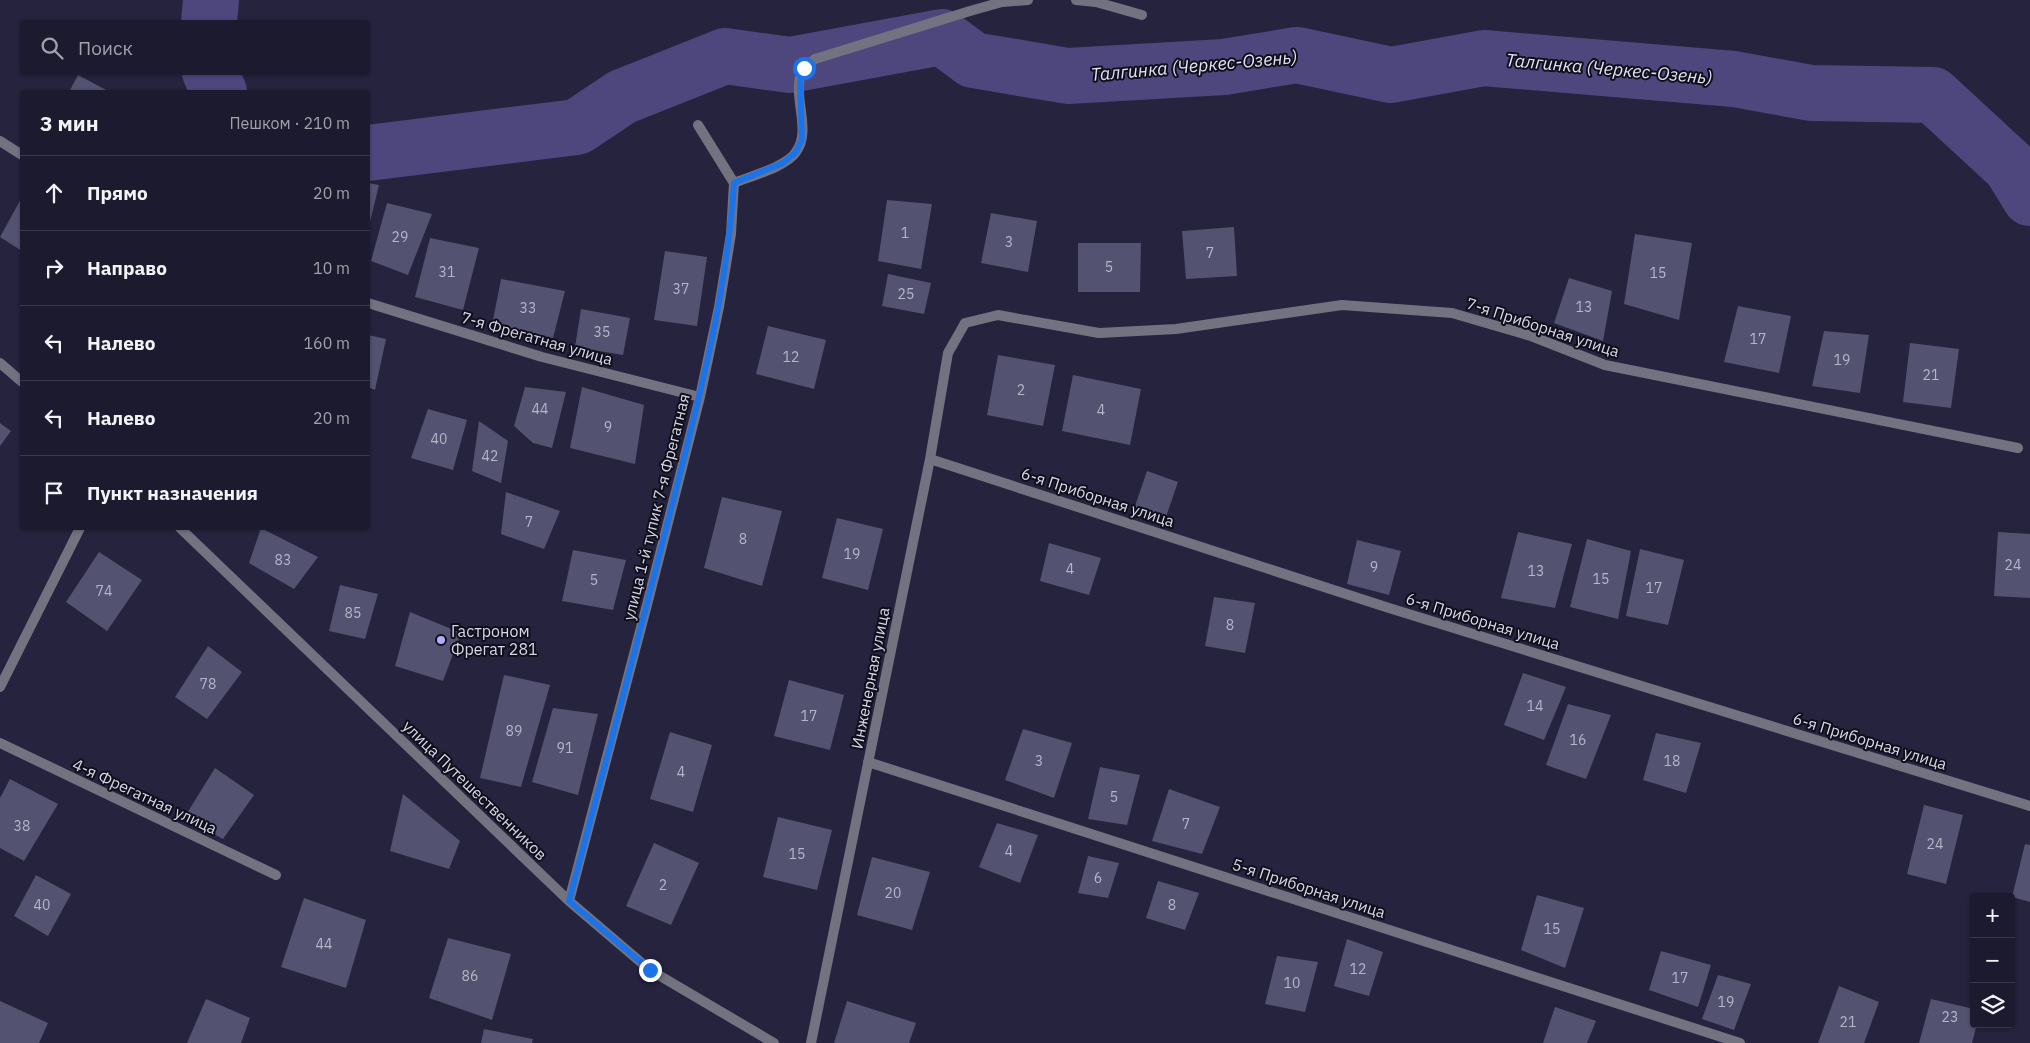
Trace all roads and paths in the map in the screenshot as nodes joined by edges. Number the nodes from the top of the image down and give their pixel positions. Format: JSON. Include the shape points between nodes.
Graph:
{"nodes":[{"id":1,"x":1028,"y":0,"type":"edge"},
{"id":2,"x":1076,"y":0,"type":"edge"},
{"id":3,"x":1142,"y":15,"type":"dead end"},
{"id":4,"x":698,"y":125,"type":"dead end"},
{"id":5,"x":0,"y":141,"type":"edge"},
{"id":6,"x":20,"y":154,"type":"edge"},
{"id":7,"x":734,"y":183,"type":"junction"},
{"id":8,"x":370,"y":305,"type":"edge"},
{"id":9,"x":965,"y":323,"type":"joint"},
{"id":10,"x":0,"y":363,"type":"edge"},
{"id":11,"x":20,"y":380,"type":"edge"},
{"id":12,"x":700,"y":397,"type":"junction"},
{"id":13,"x":2018,"y":448,"type":"dead end"},
{"id":14,"x":930,"y":458,"type":"junction"},
{"id":15,"x":79,"y":530,"type":"edge"},
{"id":16,"x":182,"y":530,"type":"edge"},
{"id":17,"x":0,"y":687,"type":"edge"},
{"id":18,"x":0,"y":744,"type":"edge"},
{"id":19,"x":868,"y":762,"type":"junction"},
{"id":20,"x":2030,"y":806,"type":"edge"},
{"id":21,"x":276,"y":875,"type":"dead end"},
{"id":22,"x":569,"y":901,"type":"junction"},
{"id":23,"x":774,"y":1043,"type":"edge"},
{"id":24,"x":811,"y":1043,"type":"edge"},
{"id":25,"x":1740,"y":1043,"type":"edge"}],
"edges":[{"from":1,"to":7,"type":"street","via":[[1002,2],[815,59],[804,68],[800,82],[802,139],[796,152],[783,163]]},
{"from":2,"to":3,"type":"street"},
{"from":4,"to":7,"type":"street"},
{"from":5,"to":6,"type":"street"},
{"from":7,"to":12,"type":"street","name":"улица 1-й тупик 7-я Фрегатная","via":[[731,234]]},
{"from":8,"to":12,"type":"street","name":"7-я Фрегатная улица","via":[[542,357]]},
{"from":9,"to":13,"type":"street","name":"7-я Приборная улица","via":[[998,315],[1099,333],[1176,329],[1342,305],[1452,313],[1531,336],[1605,366]]},
{"from":9,"to":14,"type":"street","name":"Инженерная улица","via":[[948,353]]},
{"from":10,"to":11,"type":"street"},
{"from":12,"to":22,"type":"street","name":"улица 1-й тупик 7-я Фрегатная"},
{"from":14,"to":19,"type":"street","name":"Инженерная улица"},
{"from":14,"to":20,"type":"street","name":"6-я Приборная улица","via":[[1389,608]]},
{"from":15,"to":17,"type":"street"},
{"from":16,"to":22,"type":"street","name":"улица Путешественников"},
{"from":18,"to":21,"type":"street","name":"4-я Фрегатная улица"},
{"from":19,"to":24,"type":"street","name":"Инженерная улица"},
{"from":19,"to":25,"type":"street","name":"5-я Приборная улица"},
{"from":22,"to":23,"type":"street","name":"улица Путешественников","via":[[650,970]]}]}
